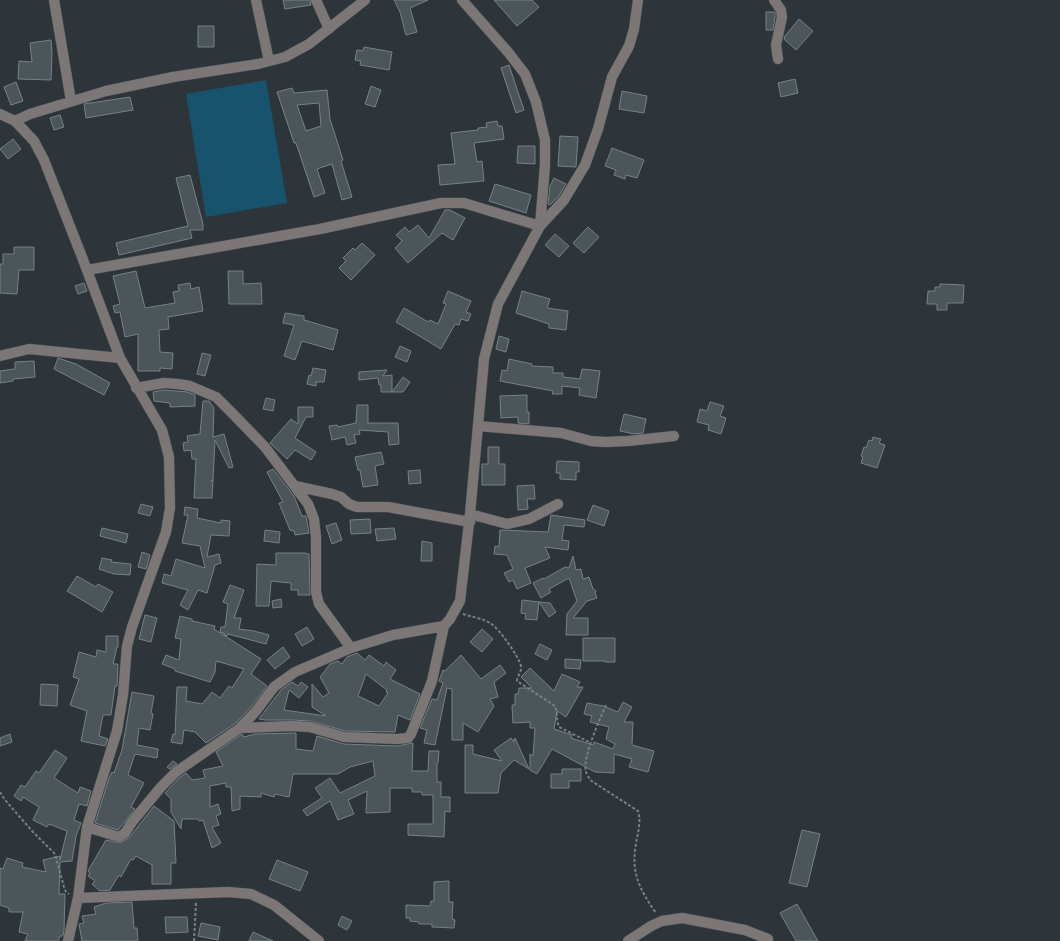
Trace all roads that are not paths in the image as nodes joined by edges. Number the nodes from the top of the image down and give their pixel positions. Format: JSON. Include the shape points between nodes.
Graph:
{"nodes":[{"id":1,"x":54,"y":0,"type":"edge"},
{"id":2,"x":256,"y":0,"type":"edge"},
{"id":3,"x":316,"y":0,"type":"edge"},
{"id":4,"x":365,"y":0,"type":"edge"},
{"id":5,"x":462,"y":0,"type":"edge"},
{"id":6,"x":638,"y":0,"type":"edge"},
{"id":7,"x":774,"y":0,"type":"edge"},
{"id":8,"x":329,"y":29,"type":"junction"},
{"id":9,"x":778,"y":59,"type":"dead end"},
{"id":10,"x":269,"y":61,"type":"junction"},
{"id":11,"x":70,"y":101,"type":"junction"},
{"id":12,"x":0,"y":114,"type":"edge"},
{"id":13,"x":15,"y":121,"type":"junction"},
{"id":14,"x":540,"y":226,"type":"junction"},
{"id":15,"x":87,"y":270,"type":"junction"},
{"id":16,"x":0,"y":356,"type":"edge"},
{"id":17,"x":120,"y":358,"type":"junction"},
{"id":18,"x":136,"y":388,"type":"junction"},
{"id":19,"x":478,"y":426,"type":"junction"},
{"id":20,"x":674,"y":436,"type":"dead end"},
{"id":21,"x":295,"y":486,"type":"junction"},
{"id":22,"x":558,"y":504,"type":"dead end"},
{"id":23,"x":470,"y":518,"type":"junction"},
{"id":24,"x":444,"y":626,"type":"junction"},
{"id":25,"x":351,"y":648,"type":"junction"},
{"id":26,"x":240,"y":728,"type":"junction"},
{"id":27,"x":87,"y":827,"type":"junction"},
{"id":28,"x":78,"y":898,"type":"junction"},
{"id":29,"x":768,"y":939,"type":"dead end"},
{"id":30,"x":68,"y":941,"type":"edge"},
{"id":31,"x":319,"y":941,"type":"edge"},
{"id":32,"x":628,"y":941,"type":"edge"}],
"edges":[{"from":1,"to":11,"type":"street"},
{"from":2,"to":10,"type":"street"},
{"from":3,"to":8,"type":"street"},
{"from":4,"to":8,"type":"street"},
{"from":5,"to":14,"type":"street","via":[[525,74],[536,102],[545,140]]},
{"from":6,"to":14,"type":"street","via":[[629,46],[612,77],[585,165],[564,200]]},
{"from":7,"to":9,"type":"street","via":[[781,10],[782,17],[776,45]]},
{"from":8,"to":10,"type":"street","via":[[285,57]]},
{"from":10,"to":11,"type":"street","via":[[151,81]]},
{"from":11,"to":13,"type":"street"},
{"from":12,"to":13,"type":"street"},
{"from":13,"to":15,"type":"street","via":[[34,141],[44,160]]},
{"from":14,"to":15,"type":"street","via":[[464,202],[441,203],[320,229]]},
{"from":14,"to":19,"type":"street","via":[[498,304],[484,359]]},
{"from":15,"to":17,"type":"street"},
{"from":16,"to":17,"type":"street","via":[[29,349]]},
{"from":17,"to":18,"type":"street"},
{"from":18,"to":21,"type":"street","via":[[164,383],[178,384],[190,386],[216,398],[256,437]]},
{"from":18,"to":27,"type":"street","via":[[162,430],[169,457],[170,508],[166,532],[127,646],[117,731]]},
{"from":19,"to":20,"type":"street","via":[[561,433],[605,442]]},
{"from":19,"to":23,"type":"street"},
{"from":21,"to":23,"type":"street","via":[[341,497],[357,507],[388,508]]},
{"from":21,"to":25,"type":"street","via":[[308,504],[314,519],[316,592],[319,604]]},
{"from":22,"to":23,"type":"street","via":[[529,519],[507,524]]},
{"from":23,"to":24,"type":"street","via":[[460,601]]},
{"from":24,"to":25,"type":"street","via":[[393,635]]},
{"from":24,"to":26,"type":"street","via":[[432,681],[408,738],[344,737],[310,727]]},
{"from":25,"to":26,"type":"street","via":[[295,672],[274,687]]},
{"from":26,"to":27,"type":"street","via":[[176,772],[119,837]]},
{"from":27,"to":28,"type":"street"},
{"from":28,"to":30,"type":"street"},
{"from":28,"to":31,"type":"street","via":[[228,892],[251,894],[274,905]]},
{"from":29,"to":32,"type":"street","via":[[745,930],[682,918],[662,921]]}]}
